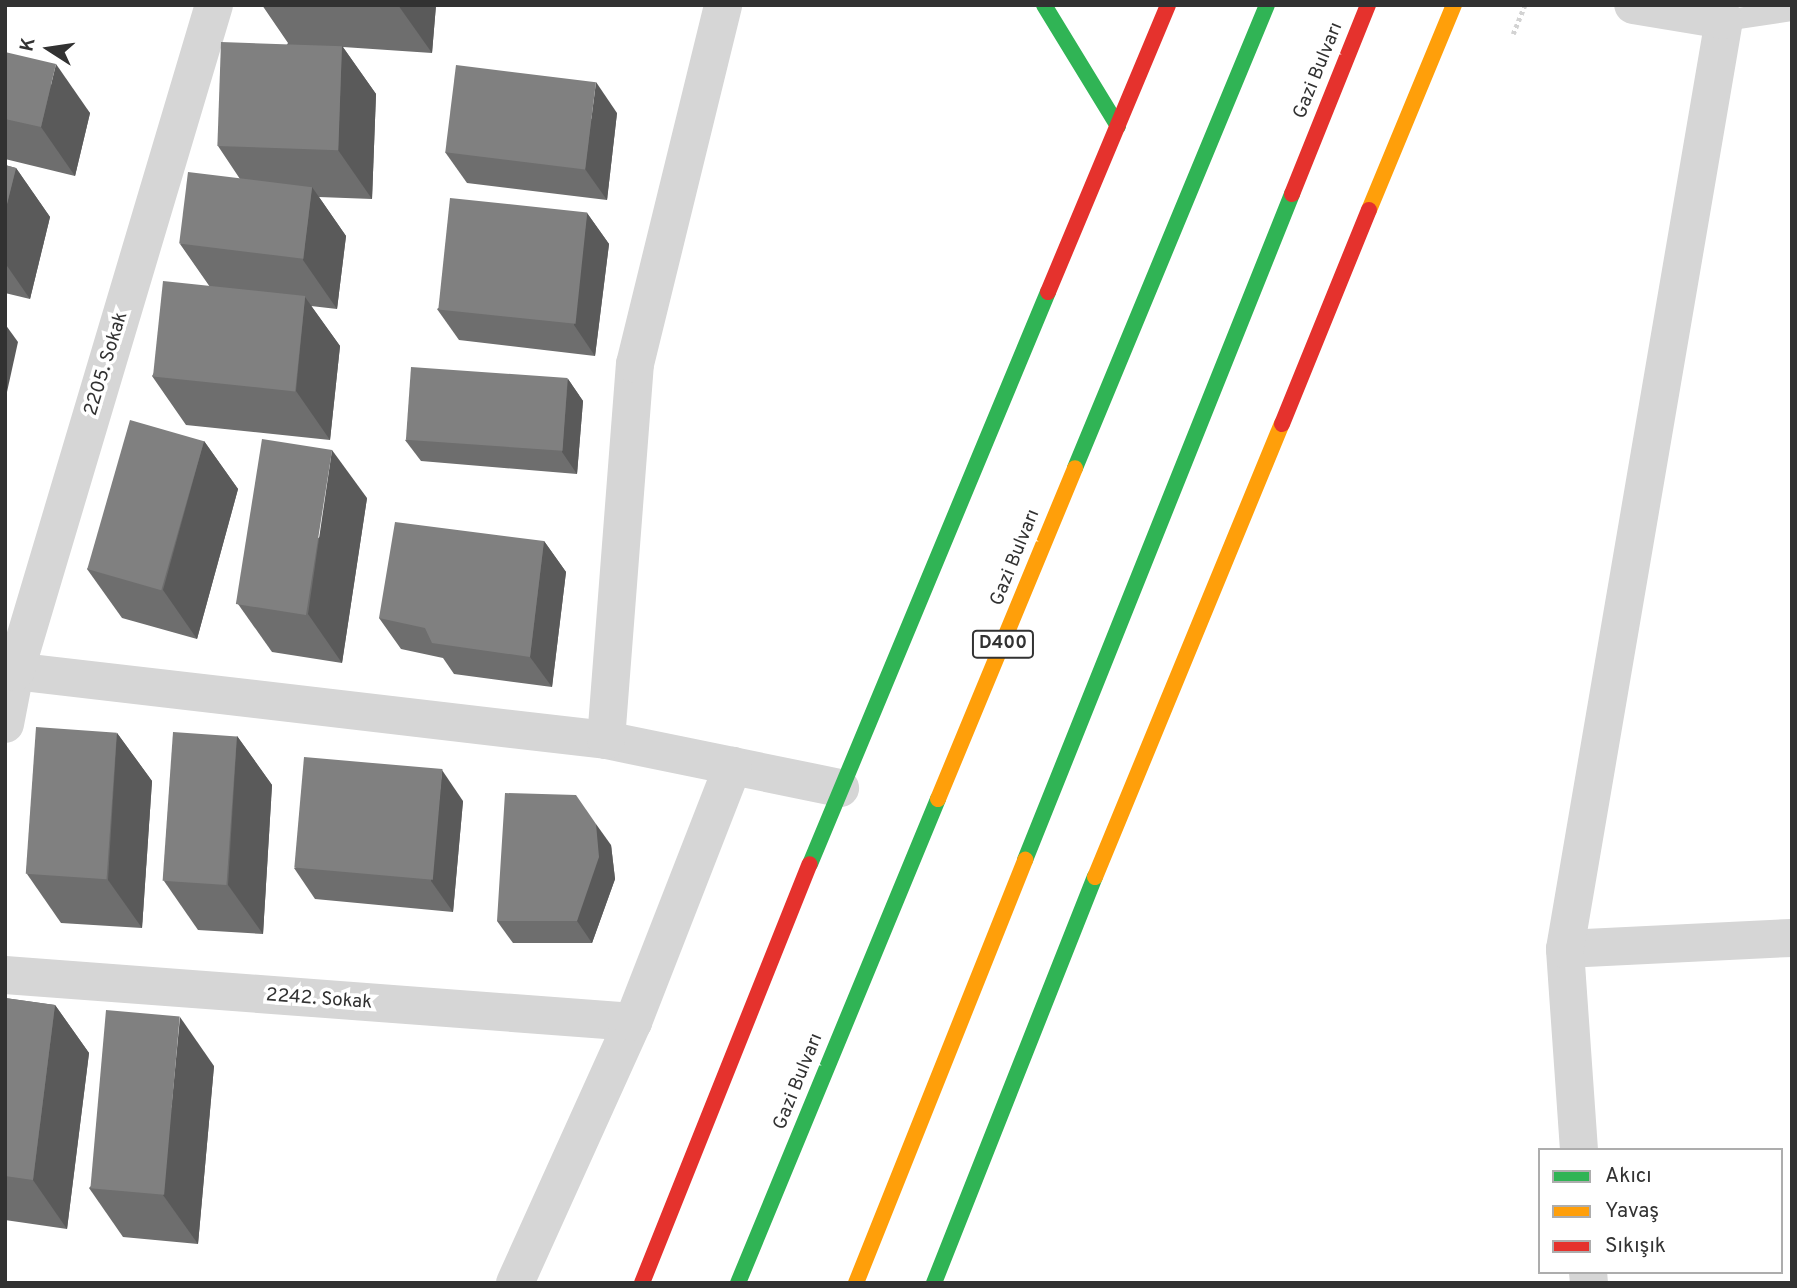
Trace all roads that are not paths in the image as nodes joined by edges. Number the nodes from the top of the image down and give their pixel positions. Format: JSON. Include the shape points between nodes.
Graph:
{"nodes":[{"id":1,"x":214,"y":5,"type":"edge"},
{"id":2,"x":723,"y":5,"type":"edge"},
{"id":3,"x":1044,"y":5,"type":"edge"},
{"id":4,"x":1168,"y":5,"type":"edge"},
{"id":5,"x":1267,"y":5,"type":"edge"},
{"id":6,"x":1368,"y":5,"type":"edge"},
{"id":7,"x":1454,"y":5,"type":"edge"},
{"id":8,"x":1633,"y":5,"type":"edge"},
{"id":9,"x":1792,"y":10,"type":"edge"},
{"id":10,"x":1724,"y":20,"type":"junction"},
{"id":11,"x":1118,"y":126,"type":"junction"},
{"id":12,"x":10,"y":671,"type":"edge"},
{"id":13,"x":5,"y":724,"type":"edge"},
{"id":14,"x":606,"y":740,"type":"junction"},
{"id":15,"x":733,"y":766,"type":"junction"},
{"id":16,"x":840,"y":788,"type":"junction"},
{"id":17,"x":1792,"y":938,"type":"edge"},
{"id":18,"x":1565,"y":949,"type":"junction"},
{"id":19,"x":5,"y":975,"type":"edge"},
{"id":20,"x":633,"y":1022,"type":"junction"},
{"id":21,"x":1579,"y":1148,"type":"edge"},
{"id":22,"x":515,"y":1283,"type":"edge"},
{"id":23,"x":642,"y":1283,"type":"edge"},
{"id":24,"x":738,"y":1283,"type":"edge"},
{"id":25,"x":856,"y":1283,"type":"edge"},
{"id":26,"x":934,"y":1283,"type":"edge"}],
"edges":[{"from":1,"to":12,"type":"street","name":"2205. Sokak"},
{"from":2,"to":14,"type":"street","via":[[635,364]]},
{"from":3,"to":11,"type":"main road"},
{"from":4,"to":11,"type":"main road"},
{"from":5,"to":24,"type":"main road","name":"Gazi Bulvarı","number":"D400"},
{"from":6,"to":25,"type":"main road","name":"Gazi Bulvarı"},
{"from":7,"to":26,"type":"main road","via":[[1045,999]]},
{"from":8,"to":10,"type":"street"},
{"from":9,"to":10,"type":"lane"},
{"from":10,"to":18,"type":"street"},
{"from":11,"to":16,"type":"main road"},
{"from":12,"to":13,"type":"street","name":"2205. Sokak"},
{"from":12,"to":14,"type":"street"},
{"from":14,"to":15,"type":"street"},
{"from":15,"to":16,"type":"street"},
{"from":15,"to":20,"type":"street"},
{"from":16,"to":23,"type":"main road"},
{"from":17,"to":18,"type":"street"},
{"from":18,"to":21,"type":"street"},
{"from":19,"to":20,"type":"street","name":"2242. Sokak"},
{"from":20,"to":22,"type":"street"}]}
